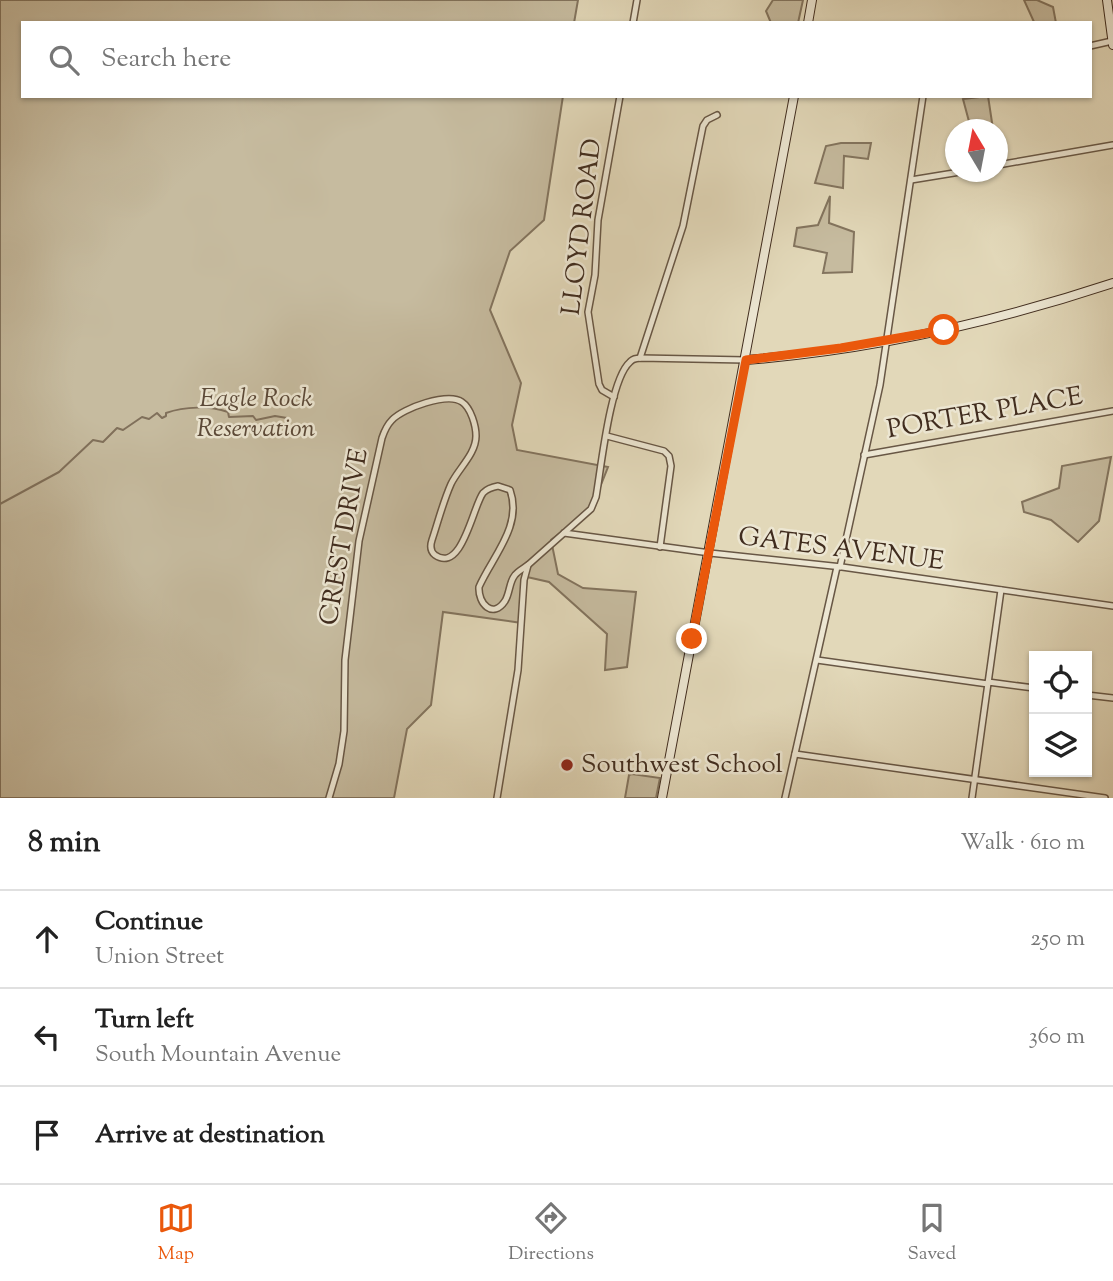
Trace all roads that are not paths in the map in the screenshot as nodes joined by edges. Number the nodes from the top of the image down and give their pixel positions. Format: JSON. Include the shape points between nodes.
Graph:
{"nodes":[{"id":1,"x":637,"y":0,"type":"edge"},
{"id":2,"x":812,"y":0,"type":"edge"},
{"id":3,"x":1107,"y":0,"type":"edge"},
{"id":4,"x":633,"y":21,"type":"edge"},
{"id":5,"x":808,"y":21,"type":"edge"},
{"id":6,"x":1113,"y":43,"type":"edge"},
{"id":7,"x":1092,"y":46,"type":"edge"},
{"id":8,"x":620,"y":98,"type":"edge"},
{"id":9,"x":794,"y":98,"type":"edge"},
{"id":10,"x":923,"y":98,"type":"edge"},
{"id":11,"x":717,"y":115,"type":"dead end"},
{"id":12,"x":1113,"y":145,"type":"edge"},
{"id":13,"x":1008,"y":163,"type":"edge"},
{"id":14,"x":945,"y":174,"type":"edge"},
{"id":15,"x":911,"y":180,"type":"junction"},
{"id":16,"x":1113,"y":283,"type":"edge"},
{"id":17,"x":886,"y":341,"type":"junction"},
{"id":18,"x":640,"y":358,"type":"junction"},
{"id":19,"x":746,"y":360,"type":"junction"},
{"id":20,"x":614,"y":397,"type":"junction"},
{"id":21,"x":1113,"y":411,"type":"edge"},
{"id":22,"x":607,"y":436,"type":"junction"},
{"id":23,"x":864,"y":456,"type":"junction"},
{"id":24,"x":564,"y":533,"type":"junction"},
{"id":25,"x":660,"y":547,"type":"junction"},
{"id":26,"x":710,"y":553,"type":"junction"},
{"id":27,"x":528,"y":565,"type":"junction"},
{"id":28,"x":838,"y":567,"type":"junction"},
{"id":29,"x":1001,"y":590,"type":"junction"},
{"id":30,"x":1113,"y":606,"type":"edge"},
{"id":31,"x":817,"y":660,"type":"junction"},
{"id":32,"x":988,"y":683,"type":"junction"},
{"id":33,"x":1029,"y":687,"type":"edge"},
{"id":34,"x":1092,"y":696,"type":"edge"},
{"id":35,"x":1113,"y":698,"type":"edge"},
{"id":36,"x":795,"y":754,"type":"junction"},
{"id":37,"x":974,"y":779,"type":"junction"},
{"id":38,"x":328,"y":798,"type":"edge"},
{"id":39,"x":497,"y":798,"type":"edge"},
{"id":40,"x":662,"y":798,"type":"edge"},
{"id":41,"x":785,"y":798,"type":"edge"},
{"id":42,"x":972,"y":798,"type":"edge"},
{"id":43,"x":1105,"y":798,"type":"edge"}],
"edges":[{"from":1,"to":4,"type":"street"},
{"from":2,"to":5,"type":"street"},
{"from":3,"to":6,"type":"street"},
{"from":6,"to":7,"type":"street"},
{"from":8,"to":20,"type":"street","name":"LLOYD ROAD","via":[[598,220],[588,312],[599,384]]},
{"from":9,"to":19,"type":"street"},
{"from":10,"to":15,"type":"street"},
{"from":11,"to":18,"type":"street","via":[[703,126],[683,226]]},
{"from":12,"to":13,"type":"street"},
{"from":14,"to":15,"type":"street"},
{"from":15,"to":17,"type":"street"},
{"from":16,"to":17,"type":"street","via":[[944,330]]},
{"from":17,"to":19,"type":"street"},
{"from":17,"to":23,"type":"street"},
{"from":18,"to":19,"type":"street"},
{"from":18,"to":20,"type":"street","via":[[629,362]]},
{"from":19,"to":26,"type":"street"},
{"from":20,"to":22,"type":"street"},
{"from":21,"to":23,"type":"street","name":"PORTER PLACE"},
{"from":22,"to":24,"type":"street","via":[[596,497],[585,516]]},
{"from":22,"to":25,"type":"street","via":[[669,456]]},
{"from":23,"to":28,"type":"street"},
{"from":24,"to":25,"type":"street","name":"GATES AVENUE"},
{"from":24,"to":27,"type":"street"},
{"from":25,"to":26,"type":"street","name":"GATES AVENUE"},
{"from":26,"to":28,"type":"street","name":"GATES AVENUE"},
{"from":26,"to":40,"type":"street"},
{"from":27,"to":38,"type":"street","name":"CREST DRIVE","via":[[515,573],[502,605],[496,609],[484,606],[480,587],[502,546],[512,514],[512,495],[504,487],[492,487],[482,494],[456,553],[442,557],[431,550],[451,484],[475,443],[475,428],[463,402],[425,403],[392,420],[382,438],[359,541],[345,660],[344,731]]},
{"from":27,"to":39,"type":"street","via":[[518,670]]},
{"from":28,"to":29,"type":"street","name":"GATES AVENUE"},
{"from":28,"to":31,"type":"street"},
{"from":29,"to":30,"type":"street","name":"GATES AVENUE"},
{"from":29,"to":32,"type":"street"},
{"from":31,"to":32,"type":"street"},
{"from":31,"to":36,"type":"street"},
{"from":32,"to":33,"type":"street"},
{"from":32,"to":37,"type":"street"},
{"from":34,"to":35,"type":"street"},
{"from":36,"to":37,"type":"street"},
{"from":36,"to":41,"type":"street"},
{"from":37,"to":42,"type":"street"},
{"from":37,"to":43,"type":"street"}]}
